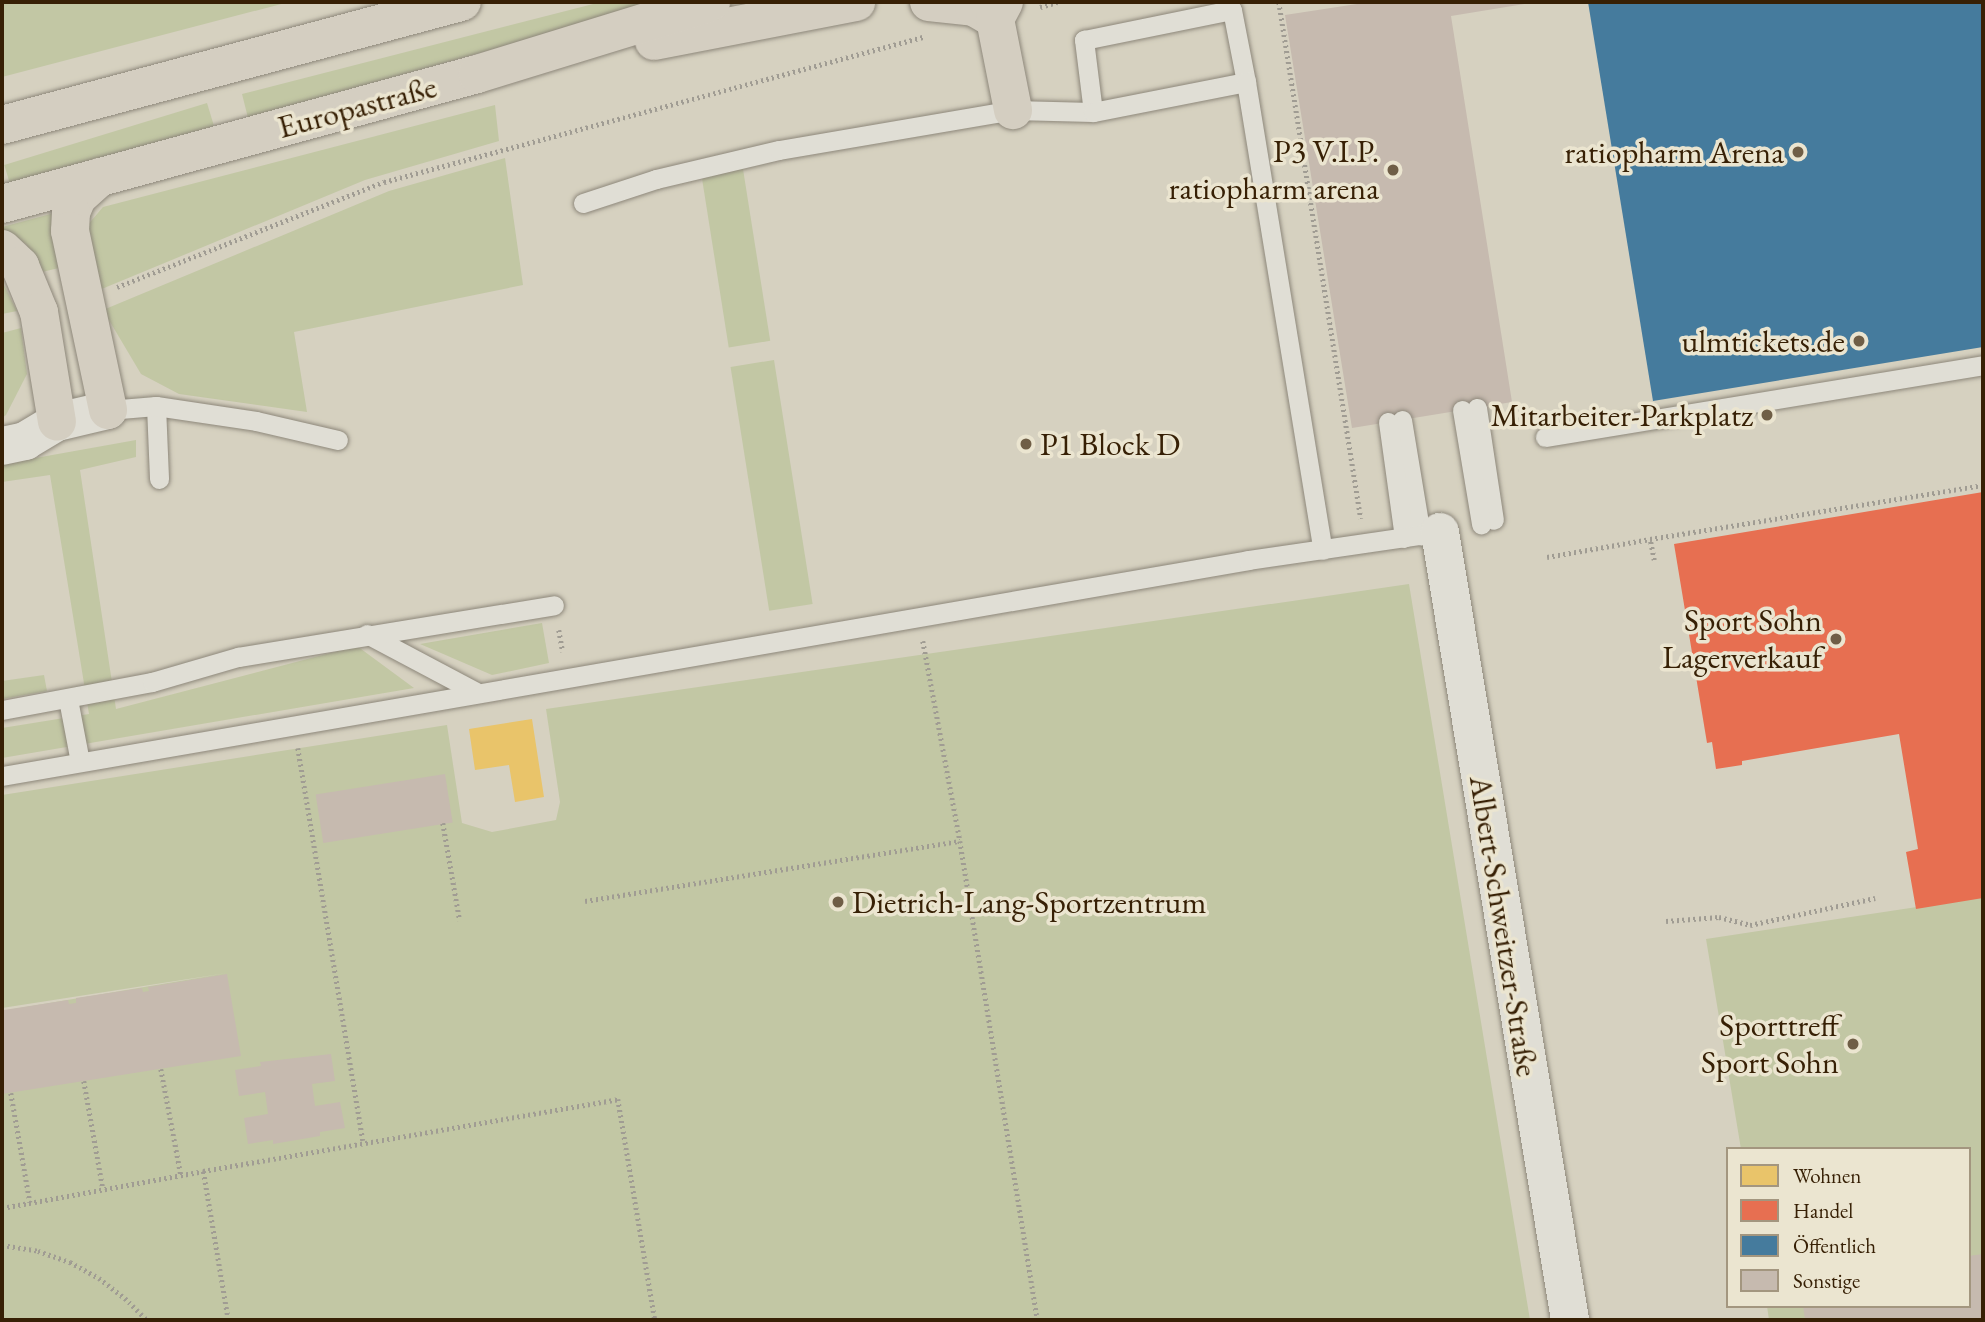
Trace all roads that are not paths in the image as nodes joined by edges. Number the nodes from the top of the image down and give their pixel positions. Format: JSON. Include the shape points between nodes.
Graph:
{"nodes":[{"id":1,"x":462,"y":2,"type":"edge"},
{"id":2,"x":711,"y":2,"type":"edge"},
{"id":3,"x":856,"y":2,"type":"edge"},
{"id":4,"x":999,"y":10,"type":"edge"},
{"id":5,"x":929,"y":19,"type":"edge"},
{"id":6,"x":477,"y":74,"type":"junction"},
{"id":7,"x":1246,"y":82,"type":"junction"},
{"id":8,"x":1013,"y":110,"type":"junction"},
{"id":9,"x":1093,"y":112,"type":"junction"},
{"id":10,"x":2,"y":125,"type":"edge"},
{"id":11,"x":100,"y":177,"type":"junction"},
{"id":12,"x":583,"y":203,"type":"dead end"},
{"id":13,"x":2,"y":204,"type":"edge"},
{"id":14,"x":2,"y":249,"type":"edge"},
{"id":15,"x":1983,"y":365,"type":"edge"},
{"id":16,"x":156,"y":406,"type":"junction"},
{"id":17,"x":108,"y":410,"type":"junction"},
{"id":18,"x":57,"y":422,"type":"junction"},
{"id":19,"x":1545,"y":437,"type":"dead end"},
{"id":20,"x":338,"y":440,"type":"dead end"},
{"id":21,"x":2,"y":446,"type":"edge"},
{"id":22,"x":159,"y":479,"type":"dead end"},
{"id":23,"x":1488,"y":522,"type":"joint"},
{"id":24,"x":1422,"y":535,"type":"junction"},
{"id":25,"x":1324,"y":550,"type":"junction"},
{"id":26,"x":554,"y":605,"type":"road end"},
{"id":27,"x":367,"y":634,"type":"junction"},
{"id":28,"x":476,"y":692,"type":"junction"},
{"id":29,"x":68,"y":699,"type":"junction"},
{"id":30,"x":2,"y":710,"type":"edge"},
{"id":31,"x":80,"y":762,"type":"junction"},
{"id":32,"x":2,"y":776,"type":"edge"},
{"id":33,"x":1570,"y":1320,"type":"edge"}],
"edges":[{"from":1,"to":10,"type":"main road"},
{"from":2,"to":6,"type":"main road","name":"Europastraße"},
{"from":3,"to":6,"type":"main road"},
{"from":4,"to":5,"type":"main road","via":[[974,7]]},
{"from":4,"to":8,"type":"main road"},
{"from":6,"to":11,"type":"main road","name":"Europastraße"},
{"from":7,"to":9,"type":"lane"},
{"from":7,"to":9,"type":"lane","via":[[1232,10],[1084,40]]},
{"from":7,"to":25,"type":"lane"},
{"from":8,"to":9,"type":"lane"},
{"from":8,"to":12,"type":"lane","via":[[779,150],[656,179]]},
{"from":11,"to":13,"type":"main road","name":"Europastraße"},
{"from":11,"to":17,"type":"main road","via":[[77,198],[70,231]]},
{"from":14,"to":18,"type":"main road","via":[[20,266],[42,322]]},
{"from":15,"to":19,"type":"lane"},
{"from":16,"to":17,"type":"lane"},
{"from":16,"to":20,"type":"lane","via":[[256,421]]},
{"from":16,"to":22,"type":"lane"},
{"from":17,"to":18,"type":"street"},
{"from":18,"to":21,"type":"street","via":[[25,441]]},
{"from":23,"to":23,"type":"lane","via":[[1473,479],[1469,409]]},
{"from":24,"to":24,"type":"lane","via":[[1414,491],[1395,421]]},
{"from":24,"to":25,"type":"lane"},
{"from":24,"to":33,"type":"street","name":"Albert-Schweitzer-Straße"},
{"from":25,"to":28,"type":"lane"},
{"from":26,"to":27,"type":"lane"},
{"from":27,"to":28,"type":"lane"},
{"from":27,"to":29,"type":"lane","via":[[238,657],[152,682]]},
{"from":28,"to":31,"type":"lane"},
{"from":29,"to":30,"type":"lane"},
{"from":29,"to":31,"type":"lane"},
{"from":31,"to":32,"type":"lane"}]}
